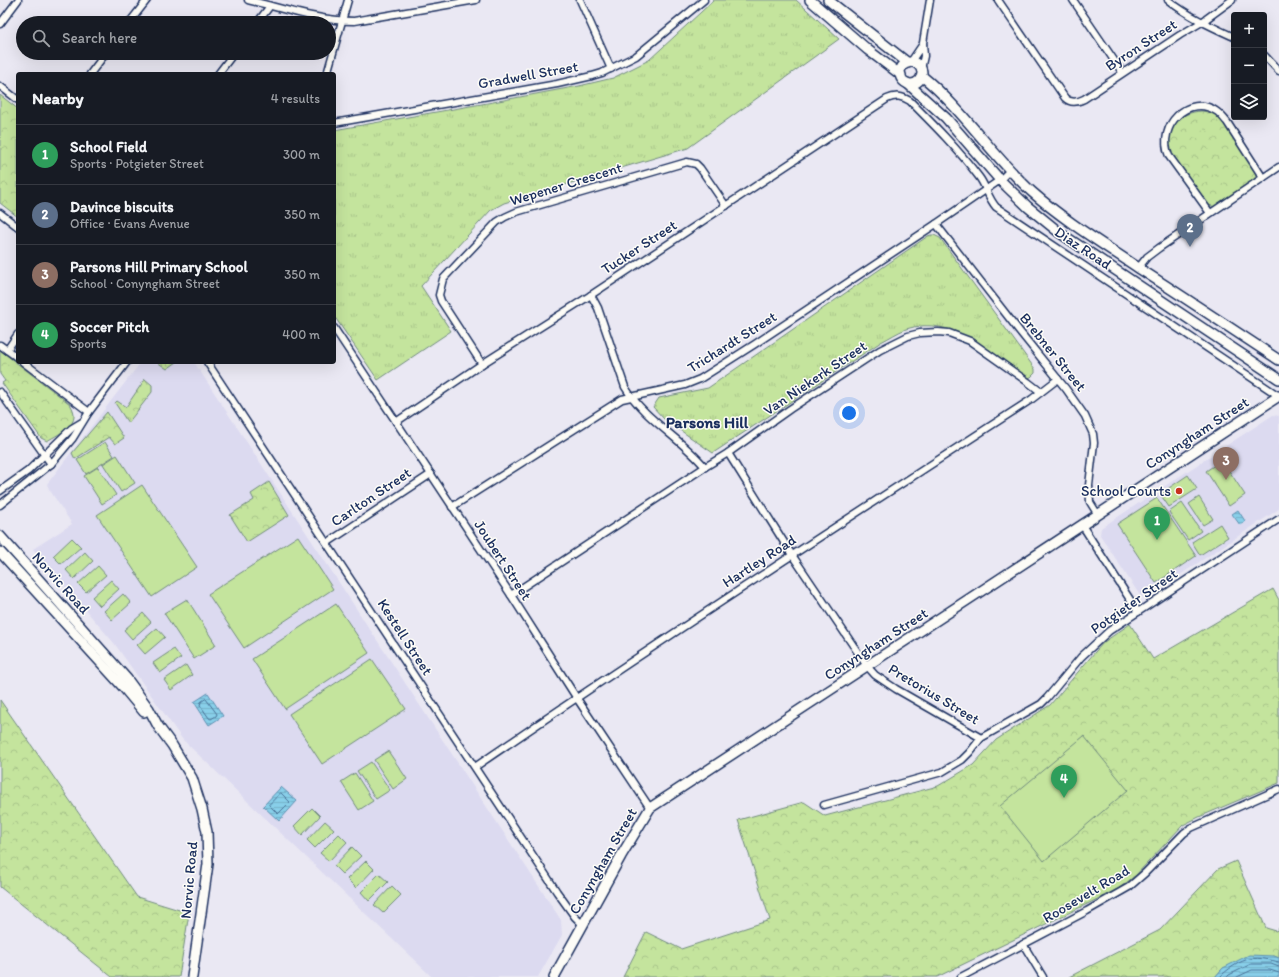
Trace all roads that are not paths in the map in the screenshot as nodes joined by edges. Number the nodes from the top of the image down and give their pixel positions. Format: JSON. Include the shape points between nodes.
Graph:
{"nodes":[{"id":1,"x":18,"y":0,"type":"edge"},
{"id":2,"x":147,"y":0,"type":"edge"},
{"id":3,"x":248,"y":0,"type":"edge"},
{"id":4,"x":348,"y":0,"type":"edge"},
{"id":5,"x":476,"y":0,"type":"edge"},
{"id":6,"x":580,"y":0,"type":"edge"},
{"id":7,"x":704,"y":0,"type":"edge"},
{"id":8,"x":810,"y":0,"type":"edge"},
{"id":9,"x":828,"y":0,"type":"edge"},
{"id":10,"x":930,"y":0,"type":"edge"},
{"id":11,"x":998,"y":0,"type":"edge"},
{"id":12,"x":1073,"y":0,"type":"edge"},
{"id":13,"x":1168,"y":0,"type":"edge"},
{"id":14,"x":1232,"y":0,"type":"edge"},
{"id":15,"x":270,"y":6,"type":"junction"},
{"id":16,"x":134,"y":16,"type":"edge"},
{"id":17,"x":262,"y":16,"type":"edge"},
{"id":18,"x":313,"y":16,"type":"edge"},
{"id":19,"x":336,"y":20,"type":"edge"},
{"id":20,"x":342,"y":21,"type":"junction"},
{"id":21,"x":1202,"y":22,"type":"junction"},
{"id":22,"x":0,"y":24,"type":"edge"},
{"id":23,"x":1231,"y":36,"type":"edge"},
{"id":24,"x":336,"y":42,"type":"edge"},
{"id":25,"x":923,"y":43,"type":"junction"},
{"id":26,"x":1267,"y":58,"type":"edge"},
{"id":27,"x":101,"y":60,"type":"edge"},
{"id":28,"x":229,"y":60,"type":"edge"},
{"id":29,"x":331,"y":60,"type":"edge"},
{"id":30,"x":911,"y":61,"type":"junction"},
{"id":31,"x":611,"y":69,"type":"junction"},
{"id":32,"x":92,"y":72,"type":"edge"},
{"id":33,"x":220,"y":72,"type":"edge"},
{"id":34,"x":328,"y":72,"type":"edge"},
{"id":35,"x":1122,"y":72,"type":"junction"},
{"id":36,"x":1279,"y":72,"type":"edge"},
{"id":37,"x":921,"y":73,"type":"junction"},
{"id":38,"x":901,"y":75,"type":"junction"},
{"id":39,"x":907,"y":83,"type":"junction"},
{"id":40,"x":0,"y":86,"type":"edge"},
{"id":41,"x":898,"y":96,"type":"joint"},
{"id":42,"x":16,"y":98,"type":"edge"},
{"id":43,"x":336,"y":122,"type":"edge"},
{"id":44,"x":1279,"y":167,"type":"edge"},
{"id":45,"x":1010,"y":170,"type":"junction"},
{"id":46,"x":1263,"y":178,"type":"junction"},
{"id":47,"x":1000,"y":180,"type":"junction"},
{"id":48,"x":987,"y":189,"type":"junction"},
{"id":49,"x":726,"y":206,"type":"junction"},
{"id":50,"x":0,"y":213,"type":"edge"},
{"id":51,"x":1210,"y":213,"type":"junction"},
{"id":52,"x":936,"y":224,"type":"junction"},
{"id":53,"x":16,"y":225,"type":"edge"},
{"id":54,"x":1139,"y":268,"type":"junction"},
{"id":55,"x":591,"y":295,"type":"junction"},
{"id":56,"x":336,"y":331,"type":"edge"},
{"id":57,"x":16,"y":337,"type":"edge"},
{"id":58,"x":0,"y":344,"type":"edge"},
{"id":59,"x":7,"y":350,"type":"junction"},
{"id":60,"x":16,"y":357,"type":"edge"},
{"id":61,"x":1279,"y":360,"type":"edge"},
{"id":62,"x":26,"y":364,"type":"edge"},
{"id":63,"x":125,"y":364,"type":"edge"},
{"id":64,"x":208,"y":364,"type":"edge"},
{"id":65,"x":482,"y":364,"type":"junction"},
{"id":66,"x":1058,"y":379,"type":"junction"},
{"id":67,"x":1279,"y":379,"type":"edge"},
{"id":68,"x":0,"y":392,"type":"edge"},
{"id":69,"x":1041,"y":392,"type":"junction"},
{"id":70,"x":630,"y":396,"type":"junction"},
{"id":71,"x":1279,"y":396,"type":"edge"},
{"id":72,"x":89,"y":412,"type":"junction"},
{"id":73,"x":82,"y":422,"type":"junction"},
{"id":74,"x":396,"y":422,"type":"junction"},
{"id":75,"x":728,"y":453,"type":"junction"},
{"id":76,"x":44,"y":456,"type":"junction"},
{"id":77,"x":51,"y":464,"type":"junction"},
{"id":78,"x":705,"y":467,"type":"junction"},
{"id":79,"x":430,"y":474,"type":"junction"},
{"id":80,"x":0,"y":491,"type":"edge"},
{"id":81,"x":0,"y":505,"type":"edge"},
{"id":82,"x":452,"y":506,"type":"junction"},
{"id":83,"x":1098,"y":514,"type":"junction"},
{"id":84,"x":1279,"y":519,"type":"edge"},
{"id":85,"x":1082,"y":526,"type":"junction"},
{"id":86,"x":0,"y":536,"type":"edge"},
{"id":87,"x":327,"y":543,"type":"junction"},
{"id":88,"x":0,"y":552,"type":"edge"},
{"id":89,"x":792,"y":555,"type":"junction"},
{"id":90,"x":511,"y":594,"type":"junction"},
{"id":91,"x":1138,"y":612,"type":"junction"},
{"id":92,"x":867,"y":666,"type":"junction"},
{"id":93,"x":576,"y":697,"type":"junction"},
{"id":94,"x":158,"y":726,"type":"junction"},
{"id":95,"x":981,"y":738,"type":"junction"},
{"id":96,"x":475,"y":767,"type":"junction"},
{"id":97,"x":1279,"y":789,"type":"edge"},
{"id":98,"x":824,"y":805,"type":"dead end"},
{"id":99,"x":650,"y":808,"type":"junction"},
{"id":100,"x":583,"y":924,"type":"junction"},
{"id":101,"x":1023,"y":944,"type":"junction"},
{"id":102,"x":192,"y":977,"type":"edge"},
{"id":103,"x":554,"y":977,"type":"edge"},
{"id":104,"x":961,"y":977,"type":"edge"},
{"id":105,"x":1043,"y":977,"type":"edge"}],
"edges":[{"from":1,"to":22,"type":"street"},
{"from":2,"to":16,"type":"street"},
{"from":3,"to":15,"type":"street"},
{"from":4,"to":20,"type":"street"},
{"from":5,"to":20,"type":"street"},
{"from":6,"to":31,"type":"street"},
{"from":7,"to":31,"type":"street","name":"Gradwell Street","via":[[636,56]]},
{"from":8,"to":38,"type":"street"},
{"from":9,"to":30,"type":"street","via":[[895,54]]},
{"from":10,"to":25,"type":"street"},
{"from":11,"to":35,"type":"street","name":"Byron Street","via":[[1067,100],[1073,102],[1084,99]]},
{"from":12,"to":35,"type":"street"},
{"from":13,"to":21,"type":"street"},
{"from":14,"to":21,"type":"street","name":"Byron Street"},
{"from":15,"to":17,"type":"street"},
{"from":15,"to":18,"type":"street"},
{"from":19,"to":20,"type":"street"},
{"from":20,"to":24,"type":"street"},
{"from":21,"to":23,"type":"street"},
{"from":21,"to":35,"type":"street","name":"Byron Street"},
{"from":25,"to":30,"type":"street"},
{"from":25,"to":37,"type":"street"},
{"from":26,"to":36,"type":"street"},
{"from":27,"to":32,"type":"street"},
{"from":28,"to":33,"type":"street"},
{"from":29,"to":34,"type":"street"},
{"from":30,"to":37,"type":"street","via":[[917,64]]},
{"from":30,"to":38,"type":"street","via":[[903,66]]},
{"from":31,"to":43,"type":"street","name":"Gradwell Street","via":[[557,84]]},
{"from":37,"to":39,"type":"street","via":[[918,82]]},
{"from":37,"to":45,"type":"street","name":"Diaz Road","via":[[948,99]]},
{"from":38,"to":39,"type":"street"},
{"from":39,"to":47,"type":"street","name":"Diaz Road","via":[[946,118]]},
{"from":40,"to":42,"type":"street"},
{"from":41,"to":48,"type":"street","name":"Diaz Road","via":[[910,101],[951,142]]},
{"from":41,"to":49,"type":"street","name":"Tucker Street","via":[[887,99]]},
{"from":44,"to":46,"type":"street"},
{"from":45,"to":47,"type":"street","name":"Trichardt Street"},
{"from":45,"to":54,"type":"street","name":"Diaz Road","via":[[1052,209]]},
{"from":46,"to":51,"type":"street"},
{"from":46,"to":51,"type":"street","via":[[1221,115],[1201,107],[1182,111],[1167,131],[1166,149]]},
{"from":47,"to":48,"type":"street","name":"Trichardt Street"},
{"from":47,"to":67,"type":"street","name":"Diaz Road","via":[[1060,233]]},
{"from":48,"to":52,"type":"street","name":"Trichardt Street"},
{"from":48,"to":71,"type":"street","name":"Diaz Road","via":[[996,207]]},
{"from":49,"to":55,"type":"street","name":"Tucker Street"},
{"from":49,"to":65,"type":"street","name":"Wepener Crescent","via":[[700,168],[687,162],[523,210],[497,222],[443,279],[439,295]]},
{"from":50,"to":53,"type":"street"},
{"from":51,"to":54,"type":"street","via":[[1147,257]]},
{"from":52,"to":66,"type":"street","name":"Brebner Street"},
{"from":52,"to":70,"type":"street","name":"Trichardt Street","via":[[700,379],[685,385]]},
{"from":54,"to":61,"type":"street","name":"Diaz Road"},
{"from":55,"to":65,"type":"street","name":"Tucker Street"},
{"from":55,"to":70,"type":"street"},
{"from":56,"to":74,"type":"street","name":"Joubert Street"},
{"from":57,"to":59,"type":"street"},
{"from":58,"to":59,"type":"street"},
{"from":59,"to":60,"type":"street"},
{"from":62,"to":72,"type":"street"},
{"from":63,"to":72,"type":"street"},
{"from":64,"to":87,"type":"street","name":"Kestell Street"},
{"from":65,"to":74,"type":"street","name":"Tucker Street"},
{"from":66,"to":69,"type":"street","name":"Hartley Road"},
{"from":66,"to":83,"type":"street","name":"Brebner Street","via":[[1085,416],[1093,434],[1089,492],[1090,502]]},
{"from":68,"to":76,"type":"street"},
{"from":69,"to":75,"type":"street","name":"Van Niekerk Street","via":[[970,341],[938,332],[920,333],[880,350]]},
{"from":69,"to":89,"type":"street","name":"Hartley Road"},
{"from":70,"to":78,"type":"street"},
{"from":70,"to":82,"type":"street","name":"Trichardt Street"},
{"from":71,"to":83,"type":"street","name":"Conyngham Street"},
{"from":72,"to":73,"type":"street"},
{"from":73,"to":76,"type":"street","via":[[72,428]]},
{"from":73,"to":77,"type":"street","via":[[73,438]]},
{"from":74,"to":79,"type":"street","name":"Joubert Street"},
{"from":75,"to":78,"type":"street","name":"Van Niekerk Street"},
{"from":75,"to":89,"type":"street","name":"Pretorius Street"},
{"from":76,"to":77,"type":"street"},
{"from":76,"to":80,"type":"street"},
{"from":77,"to":81,"type":"street"},
{"from":78,"to":90,"type":"street","name":"Van Niekerk Street"},
{"from":79,"to":82,"type":"street","name":"Joubert Street"},
{"from":79,"to":87,"type":"street","name":"Carlton Street"},
{"from":82,"to":90,"type":"street","name":"Joubert Street"},
{"from":83,"to":85,"type":"street","name":"Conyngham Street"},
{"from":84,"to":91,"type":"street","name":"Potgieter Street"},
{"from":85,"to":91,"type":"street"},
{"from":85,"to":92,"type":"street","name":"Conyngham Street"},
{"from":86,"to":94,"type":"street","name":"Norvic Road","via":[[127,679]]},
{"from":87,"to":96,"type":"street","name":"Kestell Street"},
{"from":88,"to":94,"type":"street","name":"Norvic Road"},
{"from":89,"to":92,"type":"street","name":"Pretorius Street"},
{"from":89,"to":93,"type":"street","name":"Hartley Road"},
{"from":90,"to":93,"type":"street","name":"Joubert Street"},
{"from":91,"to":95,"type":"street","name":"Potgieter Street","via":[[1090,648],[1041,704]]},
{"from":92,"to":95,"type":"street","name":"Pretorius Street","via":[[896,689]]},
{"from":92,"to":99,"type":"street","name":"Conyngham Street"},
{"from":93,"to":96,"type":"street","name":"Hartley Road"},
{"from":93,"to":99,"type":"street","name":"Joubert Street"},
{"from":94,"to":102,"type":"street","name":"Norvic Road","via":[[192,778],[207,832],[208,864]]},
{"from":95,"to":98,"type":"street","name":"Potgieter Street","via":[[962,760],[942,772]]},
{"from":96,"to":100,"type":"street","name":"Kestell Street","via":[[557,892]]},
{"from":97,"to":101,"type":"street","name":"Roosevelt Road","via":[[1191,828],[1128,887]]},
{"from":99,"to":100,"type":"street","name":"Conyngham Street"},
{"from":100,"to":103,"type":"street","name":"Conyngham Street"},
{"from":101,"to":104,"type":"street","name":"Roosevelt Road"},
{"from":101,"to":105,"type":"street"}]}
